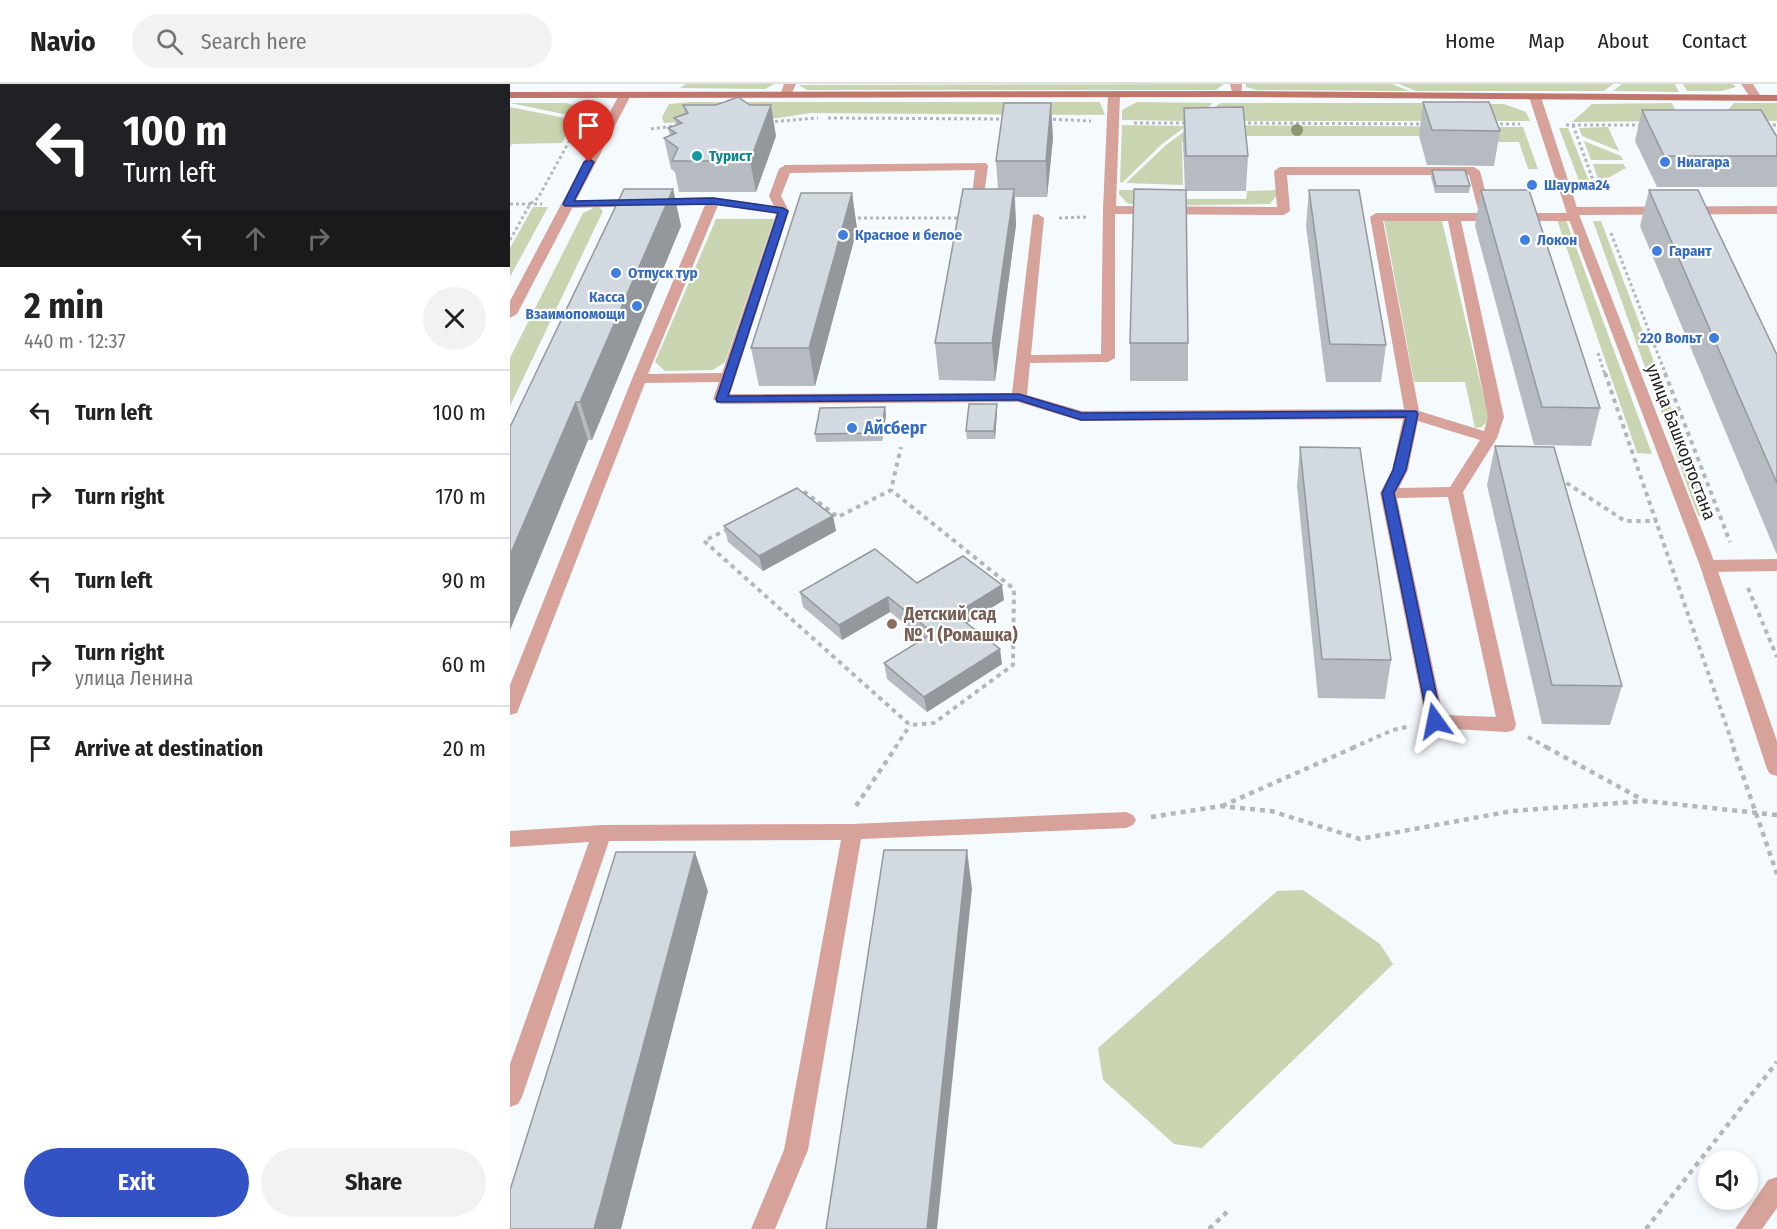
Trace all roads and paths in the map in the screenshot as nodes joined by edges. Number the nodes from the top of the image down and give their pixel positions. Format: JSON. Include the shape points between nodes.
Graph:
{"nodes":[{"id":1,"x":1747,"y":84,"type":"edge"},
{"id":2,"x":628,"y":89,"type":"edge"},
{"id":3,"x":1236,"y":89,"type":"edge"},
{"id":4,"x":788,"y":90,"type":"edge"},
{"id":5,"x":510,"y":95,"type":"edge"},
{"id":6,"x":1114,"y":95,"type":"junction"},
{"id":7,"x":1535,"y":97,"type":"junction"},
{"id":8,"x":1756,"y":98,"type":"junction"},
{"id":9,"x":1777,"y":98,"type":"edge"},
{"id":10,"x":1012,"y":119,"type":"edge"},
{"id":11,"x":1047,"y":119,"type":"edge"},
{"id":12,"x":581,"y":120,"type":"dead end"},
{"id":13,"x":766,"y":122,"type":"edge"},
{"id":14,"x":1113,"y":123,"type":"junction"},
{"id":15,"x":1196,"y":123,"type":"edge"},
{"id":16,"x":1243,"y":123,"type":"edge"},
{"id":17,"x":1431,"y":124,"type":"edge"},
{"id":18,"x":1490,"y":124,"type":"edge"},
{"id":19,"x":1542,"y":124,"type":"junction"},
{"id":20,"x":1573,"y":124,"type":"junction"},
{"id":21,"x":1652,"y":125,"type":"edge"},
{"id":22,"x":1766,"y":125,"type":"edge"},
{"id":23,"x":1777,"y":125,"type":"edge"},
{"id":24,"x":681,"y":126,"type":"edge"},
{"id":25,"x":651,"y":129,"type":"dead end"},
{"id":26,"x":978,"y":195,"type":"edge"},
{"id":27,"x":713,"y":201,"type":"junction"},
{"id":28,"x":568,"y":204,"type":"junction"},
{"id":29,"x":1777,"y":210,"type":"edge"},
{"id":30,"x":783,"y":211,"type":"junction"},
{"id":31,"x":1602,"y":211,"type":"junction"},
{"id":32,"x":1705,"y":211,"type":"junction"},
{"id":33,"x":1109,"y":213,"type":"junction"},
{"id":34,"x":1573,"y":214,"type":"junction"},
{"id":35,"x":1454,"y":217,"type":"junction"},
{"id":36,"x":1486,"y":217,"type":"junction"},
{"id":37,"x":852,"y":218,"type":"edge"},
{"id":38,"x":968,"y":218,"type":"edge"},
{"id":39,"x":1038,"y":218,"type":"joint"},
{"id":40,"x":1714,"y":229,"type":"edge"},
{"id":41,"x":510,"y":240,"type":"edge"},
{"id":42,"x":510,"y":314,"type":"edge"},
{"id":43,"x":1598,"y":352,"type":"dead end"},
{"id":44,"x":1023,"y":359,"type":"junction"},
{"id":45,"x":728,"y":377,"type":"junction"},
{"id":46,"x":639,"y":379,"type":"junction"},
{"id":47,"x":1019,"y":397,"type":"junction"},
{"id":48,"x":1412,"y":414,"type":"junction"},
{"id":49,"x":1489,"y":438,"type":"junction"},
{"id":50,"x":901,"y":447,"type":"dead end"},
{"id":51,"x":1556,"y":476,"type":"edge"},
{"id":52,"x":891,"y":490,"type":"junction"},
{"id":53,"x":1455,"y":492,"type":"junction"},
{"id":54,"x":1388,"y":493,"type":"junction"},
{"id":55,"x":792,"y":495,"type":"edge"},
{"id":56,"x":1657,"y":521,"type":"junction"},
{"id":57,"x":734,"y":526,"type":"edge"},
{"id":58,"x":1777,"y":565,"type":"edge"},
{"id":59,"x":1708,"y":566,"type":"junction"},
{"id":60,"x":1739,"y":566,"type":"junction"},
{"id":61,"x":1777,"y":657,"type":"edge"},
{"id":62,"x":510,"y":708,"type":"edge"},
{"id":63,"x":1435,"y":721,"type":"junction"},
{"id":64,"x":910,"y":725,"type":"junction"},
{"id":65,"x":1507,"y":725,"type":"junction"},
{"id":66,"x":1777,"y":769,"type":"edge"},
{"id":67,"x":1646,"y":801,"type":"junction"},
{"id":68,"x":1221,"y":806,"type":"junction"},
{"id":69,"x":1758,"y":815,"type":"junction"},
{"id":70,"x":1777,"y":815,"type":"edge"},
{"id":71,"x":1125,"y":820,"type":"joint"},
{"id":72,"x":852,"y":832,"type":"junction"},
{"id":73,"x":602,"y":833,"type":"junction"},
{"id":74,"x":510,"y":839,"type":"edge"},
{"id":75,"x":1777,"y":874,"type":"edge"},
{"id":76,"x":1777,"y":1062,"type":"edge"},
{"id":77,"x":510,"y":1096,"type":"edge"},
{"id":78,"x":1777,"y":1188,"type":"edge"},
{"id":79,"x":1227,"y":1212,"type":"dead end"},
{"id":80,"x":763,"y":1229,"type":"edge"},
{"id":81,"x":1209,"y":1229,"type":"edge"},
{"id":82,"x":1646,"y":1229,"type":"edge"},
{"id":83,"x":1747,"y":1229,"type":"edge"}],
"edges":[{"from":1,"to":8,"type":"street"},
{"from":2,"to":4,"type":"main road"},
{"from":2,"to":5,"type":"main road"},
{"from":2,"to":28,"type":"street"},
{"from":3,"to":6,"type":"main road"},
{"from":3,"to":7,"type":"main road"},
{"from":4,"to":6,"type":"main road"},
{"from":6,"to":14,"type":"street"},
{"from":7,"to":8,"type":"main road"},
{"from":7,"to":19,"type":"street","name":"улица Башкортостана"},
{"from":8,"to":9,"type":"main road"},
{"from":10,"to":13,"type":"path","via":[[816,118]]},
{"from":11,"to":14,"type":"path"},
{"from":12,"to":41,"type":"path"},
{"from":14,"to":15,"type":"path"},
{"from":14,"to":33,"type":"street"},
{"from":16,"to":17,"type":"path"},
{"from":18,"to":19,"type":"path"},
{"from":19,"to":20,"type":"path"},
{"from":19,"to":34,"type":"street","name":"улица Башкортостана"},
{"from":20,"to":21,"type":"path"},
{"from":20,"to":31,"type":"path"},
{"from":22,"to":23,"type":"path"},
{"from":24,"to":25,"type":"path"},
{"from":26,"to":30,"type":"street","via":[[982,166],[785,169],[775,196]]},
{"from":27,"to":28,"type":"street"},
{"from":27,"to":30,"type":"street"},
{"from":27,"to":46,"type":"street"},
{"from":28,"to":42,"type":"street"},
{"from":29,"to":32,"type":"street"},
{"from":30,"to":45,"type":"street"},
{"from":31,"to":32,"type":"street"},
{"from":31,"to":34,"type":"street"},
{"from":31,"to":60,"type":"path"},
{"from":32,"to":40,"type":"street"},
{"from":33,"to":36,"type":"street","via":[[1284,211],[1280,171],[1474,171]]},
{"from":33,"to":39,"type":"path"},
{"from":33,"to":44,"type":"street","via":[[1108,358]]},
{"from":34,"to":36,"type":"street"},
{"from":34,"to":59,"type":"street","name":"улица Башкортостана"},
{"from":35,"to":36,"type":"street"},
{"from":35,"to":48,"type":"street","via":[[1376,217]]},
{"from":35,"to":49,"type":"street","via":[[1496,417]]},
{"from":37,"to":38,"type":"path"},
{"from":39,"to":44,"type":"street"},
{"from":43,"to":56,"type":"path"},
{"from":44,"to":47,"type":"street"},
{"from":45,"to":46,"type":"street"},
{"from":45,"to":47,"type":"street","via":[[721,399]]},
{"from":46,"to":62,"type":"street"},
{"from":47,"to":48,"type":"street","via":[[1081,416]]},
{"from":48,"to":49,"type":"street"},
{"from":48,"to":54,"type":"street","via":[[1400,470]]},
{"from":49,"to":53,"type":"street"},
{"from":50,"to":52,"type":"path"},
{"from":51,"to":56,"type":"path","via":[[1625,521]]},
{"from":52,"to":55,"type":"path","via":[[838,517],[802,490]]},
{"from":52,"to":64,"type":"path","via":[[1014,589],[1013,665],[934,723]]},
{"from":53,"to":54,"type":"street"},
{"from":53,"to":65,"type":"street"},
{"from":54,"to":63,"type":"street"},
{"from":56,"to":69,"type":"path"},
{"from":57,"to":64,"type":"path","via":[[704,541]]},
{"from":58,"to":60,"type":"street"},
{"from":59,"to":60,"type":"street"},
{"from":59,"to":66,"type":"street","name":"улица Башкортостана"},
{"from":60,"to":61,"type":"path"},
{"from":63,"to":65,"type":"street"},
{"from":63,"to":68,"type":"path","via":[[1393,730]]},
{"from":64,"to":72,"type":"path","via":[[856,804]]},
{"from":65,"to":67,"type":"path"},
{"from":67,"to":68,"type":"path","via":[[1512,811],[1360,839],[1271,811]]},
{"from":67,"to":69,"type":"path"},
{"from":68,"to":71,"type":"path"},
{"from":69,"to":70,"type":"path"},
{"from":69,"to":75,"type":"path"},
{"from":71,"to":72,"type":"street"},
{"from":72,"to":73,"type":"street"},
{"from":72,"to":80,"type":"street","via":[[796,1150]]},
{"from":73,"to":74,"type":"street"},
{"from":73,"to":77,"type":"street"},
{"from":76,"to":82,"type":"path"},
{"from":78,"to":83,"type":"street"},
{"from":79,"to":81,"type":"path"}]}
